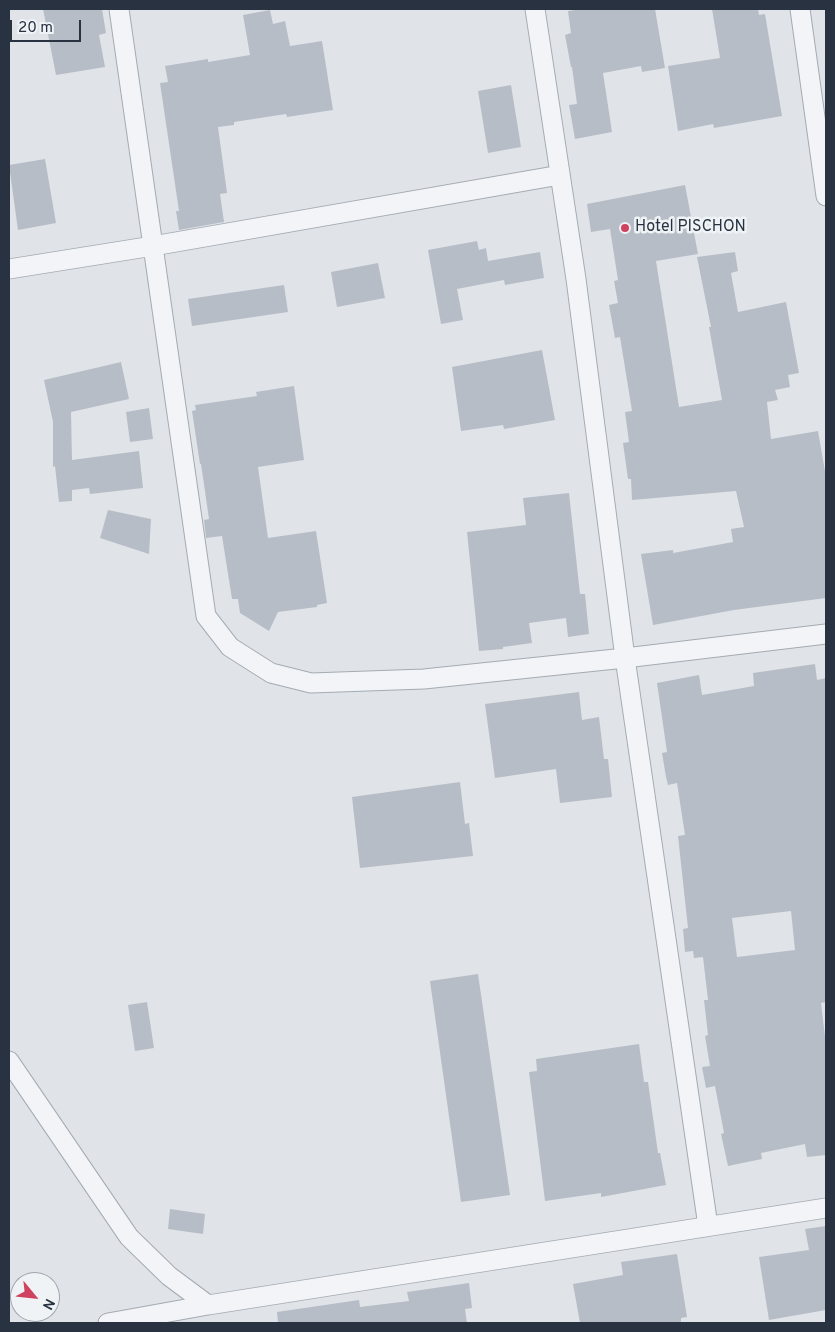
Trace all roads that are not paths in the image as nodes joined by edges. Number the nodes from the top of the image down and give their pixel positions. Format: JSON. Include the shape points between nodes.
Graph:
{"nodes":[{"id":1,"x":119,"y":9,"type":"edge"},
{"id":2,"x":535,"y":9,"type":"edge"},
{"id":3,"x":800,"y":9,"type":"edge"},
{"id":4,"x":823,"y":150,"type":"edge"},
{"id":5,"x":560,"y":175,"type":"junction"},
{"id":6,"x":826,"y":196,"type":"edge"},
{"id":7,"x":153,"y":246,"type":"junction"},
{"id":8,"x":9,"y":269,"type":"edge"},
{"id":9,"x":826,"y":634,"type":"edge"},
{"id":10,"x":625,"y":658,"type":"junction"},
{"id":11,"x":9,"y":1061,"type":"edge"},
{"id":12,"x":826,"y":1208,"type":"edge"},
{"id":13,"x":708,"y":1226,"type":"junction"},
{"id":14,"x":208,"y":1304,"type":"junction"},
{"id":15,"x":108,"y":1323,"type":"edge"}],
"edges":[{"from":1,"to":7,"type":"street"},
{"from":2,"to":5,"type":"street"},
{"from":3,"to":4,"type":"street"},
{"from":4,"to":6,"type":"street"},
{"from":5,"to":7,"type":"street"},
{"from":5,"to":10,"type":"street"},
{"from":7,"to":8,"type":"street"},
{"from":7,"to":10,"type":"street","via":[[206,616],[230,647],[271,673],[311,683],[424,679]]},
{"from":9,"to":10,"type":"street"},
{"from":10,"to":13,"type":"street"},
{"from":11,"to":14,"type":"street","via":[[129,1237],[169,1276]]},
{"from":12,"to":13,"type":"street"},
{"from":13,"to":14,"type":"street"},
{"from":14,"to":15,"type":"street"}]}
